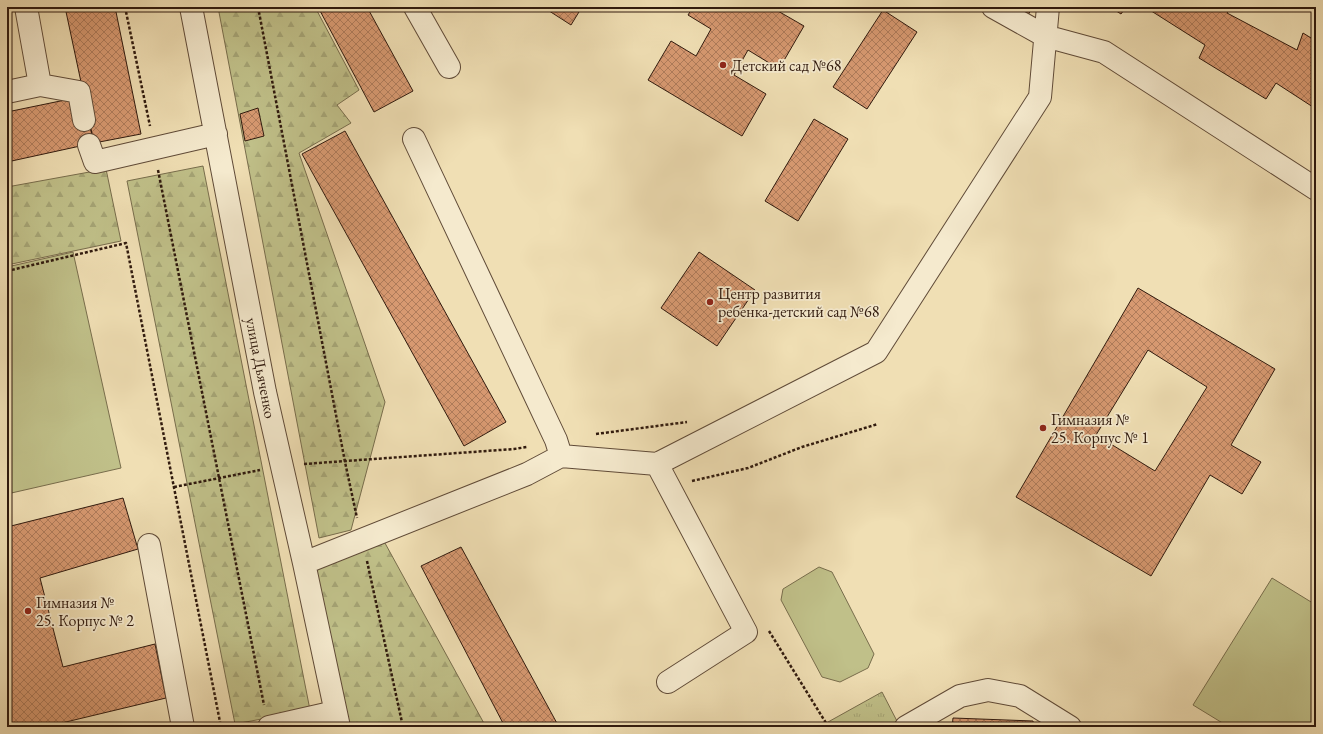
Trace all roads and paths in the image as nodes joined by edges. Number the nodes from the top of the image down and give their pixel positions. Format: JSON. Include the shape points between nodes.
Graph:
{"nodes":[{"id":1,"x":26,"y":7,"type":"edge"},
{"id":2,"x":125,"y":7,"type":"edge"},
{"id":3,"x":191,"y":7,"type":"edge"},
{"id":4,"x":258,"y":7,"type":"edge"},
{"id":5,"x":415,"y":7,"type":"edge"},
{"id":6,"x":992,"y":7,"type":"edge"},
{"id":7,"x":1048,"y":7,"type":"edge"},
{"id":8,"x":1045,"y":36,"type":"junction"},
{"id":9,"x":449,"y":67,"type":"dead end"},
{"id":10,"x":40,"y":85,"type":"junction"},
{"id":11,"x":7,"y":92,"type":"edge"},
{"id":12,"x":84,"y":120,"type":"dead end"},
{"id":13,"x":216,"y":134,"type":"junction"},
{"id":14,"x":414,"y":139,"type":"dead end"},
{"id":15,"x":89,"y":145,"type":"dead end"},
{"id":16,"x":154,"y":148,"type":"junction"},
{"id":17,"x":1316,"y":189,"type":"edge"},
{"id":18,"x":7,"y":271,"type":"edge"},
{"id":19,"x":688,"y":421,"type":"dead end"},
{"id":20,"x":878,"y":424,"type":"dead end"},
{"id":21,"x":594,"y":434,"type":"dead end"},
{"id":22,"x":559,"y":448,"type":"junction"},
{"id":23,"x":345,"y":462,"type":"junction"},
{"id":24,"x":657,"y":464,"type":"junction"},
{"id":25,"x":282,"y":466,"type":"junction"},
{"id":26,"x":219,"y":478,"type":"junction"},
{"id":27,"x":686,"y":482,"type":"dead end"},
{"id":28,"x":174,"y":487,"type":"junction"},
{"id":29,"x":362,"y":540,"type":"junction"},
{"id":30,"x":148,"y":545,"type":"dead end"},
{"id":31,"x":304,"y":563,"type":"junction"},
{"id":32,"x":749,"y":637,"type":"junction"},
{"id":33,"x":668,"y":682,"type":"dead end"},
{"id":34,"x":267,"y":719,"type":"edge"},
{"id":35,"x":337,"y":720,"type":"edge"},
{"id":36,"x":826,"y":723,"type":"dead end"},
{"id":37,"x":183,"y":727,"type":"edge"},
{"id":38,"x":221,"y":727,"type":"edge"},
{"id":39,"x":403,"y":727,"type":"edge"},
{"id":40,"x":906,"y":727,"type":"edge"},
{"id":41,"x":1070,"y":727,"type":"edge"}],
"edges":[{"from":1,"to":10,"type":"street"},
{"from":2,"to":16,"type":"path"},
{"from":3,"to":13,"type":"street","name":"улица Дьяченко"},
{"from":4,"to":23,"type":"path"},
{"from":5,"to":9,"type":"street"},
{"from":6,"to":8,"type":"street"},
{"from":7,"to":8,"type":"street"},
{"from":8,"to":17,"type":"street","via":[[1104,52]]},
{"from":8,"to":24,"type":"street","via":[[1040,97],[876,352]]},
{"from":10,"to":11,"type":"street"},
{"from":10,"to":12,"type":"street","via":[[79,92]]},
{"from":13,"to":16,"type":"street"},
{"from":13,"to":25,"type":"street","name":"улица Дьяченко","via":[[265,392]]},
{"from":14,"to":22,"type":"street"},
{"from":15,"to":16,"type":"street","via":[[95,162]]},
{"from":16,"to":26,"type":"path"},
{"from":18,"to":28,"type":"path","via":[[126,243]]},
{"from":19,"to":21,"type":"path"},
{"from":20,"to":27,"type":"path","via":[[802,447],[748,468]]},
{"from":22,"to":23,"type":"path"},
{"from":22,"to":24,"type":"street"},
{"from":22,"to":29,"type":"street","via":[[527,474]]},
{"from":23,"to":25,"type":"path"},
{"from":23,"to":29,"type":"path"},
{"from":24,"to":32,"type":"street"},
{"from":25,"to":26,"type":"path"},
{"from":25,"to":31,"type":"street","name":"улица Дьяченко"},
{"from":26,"to":28,"type":"path"},
{"from":26,"to":34,"type":"path"},
{"from":28,"to":38,"type":"path"},
{"from":29,"to":31,"type":"street"},
{"from":29,"to":39,"type":"path"},
{"from":30,"to":37,"type":"street"},
{"from":31,"to":35,"type":"street","name":"улица Дьяченко"},
{"from":32,"to":33,"type":"street"},
{"from":32,"to":36,"type":"path","via":[[766,626]]},
{"from":34,"to":35,"type":"street"},
{"from":40,"to":41,"type":"street","via":[[960,696],[988,690],[1020,696]]}]}
